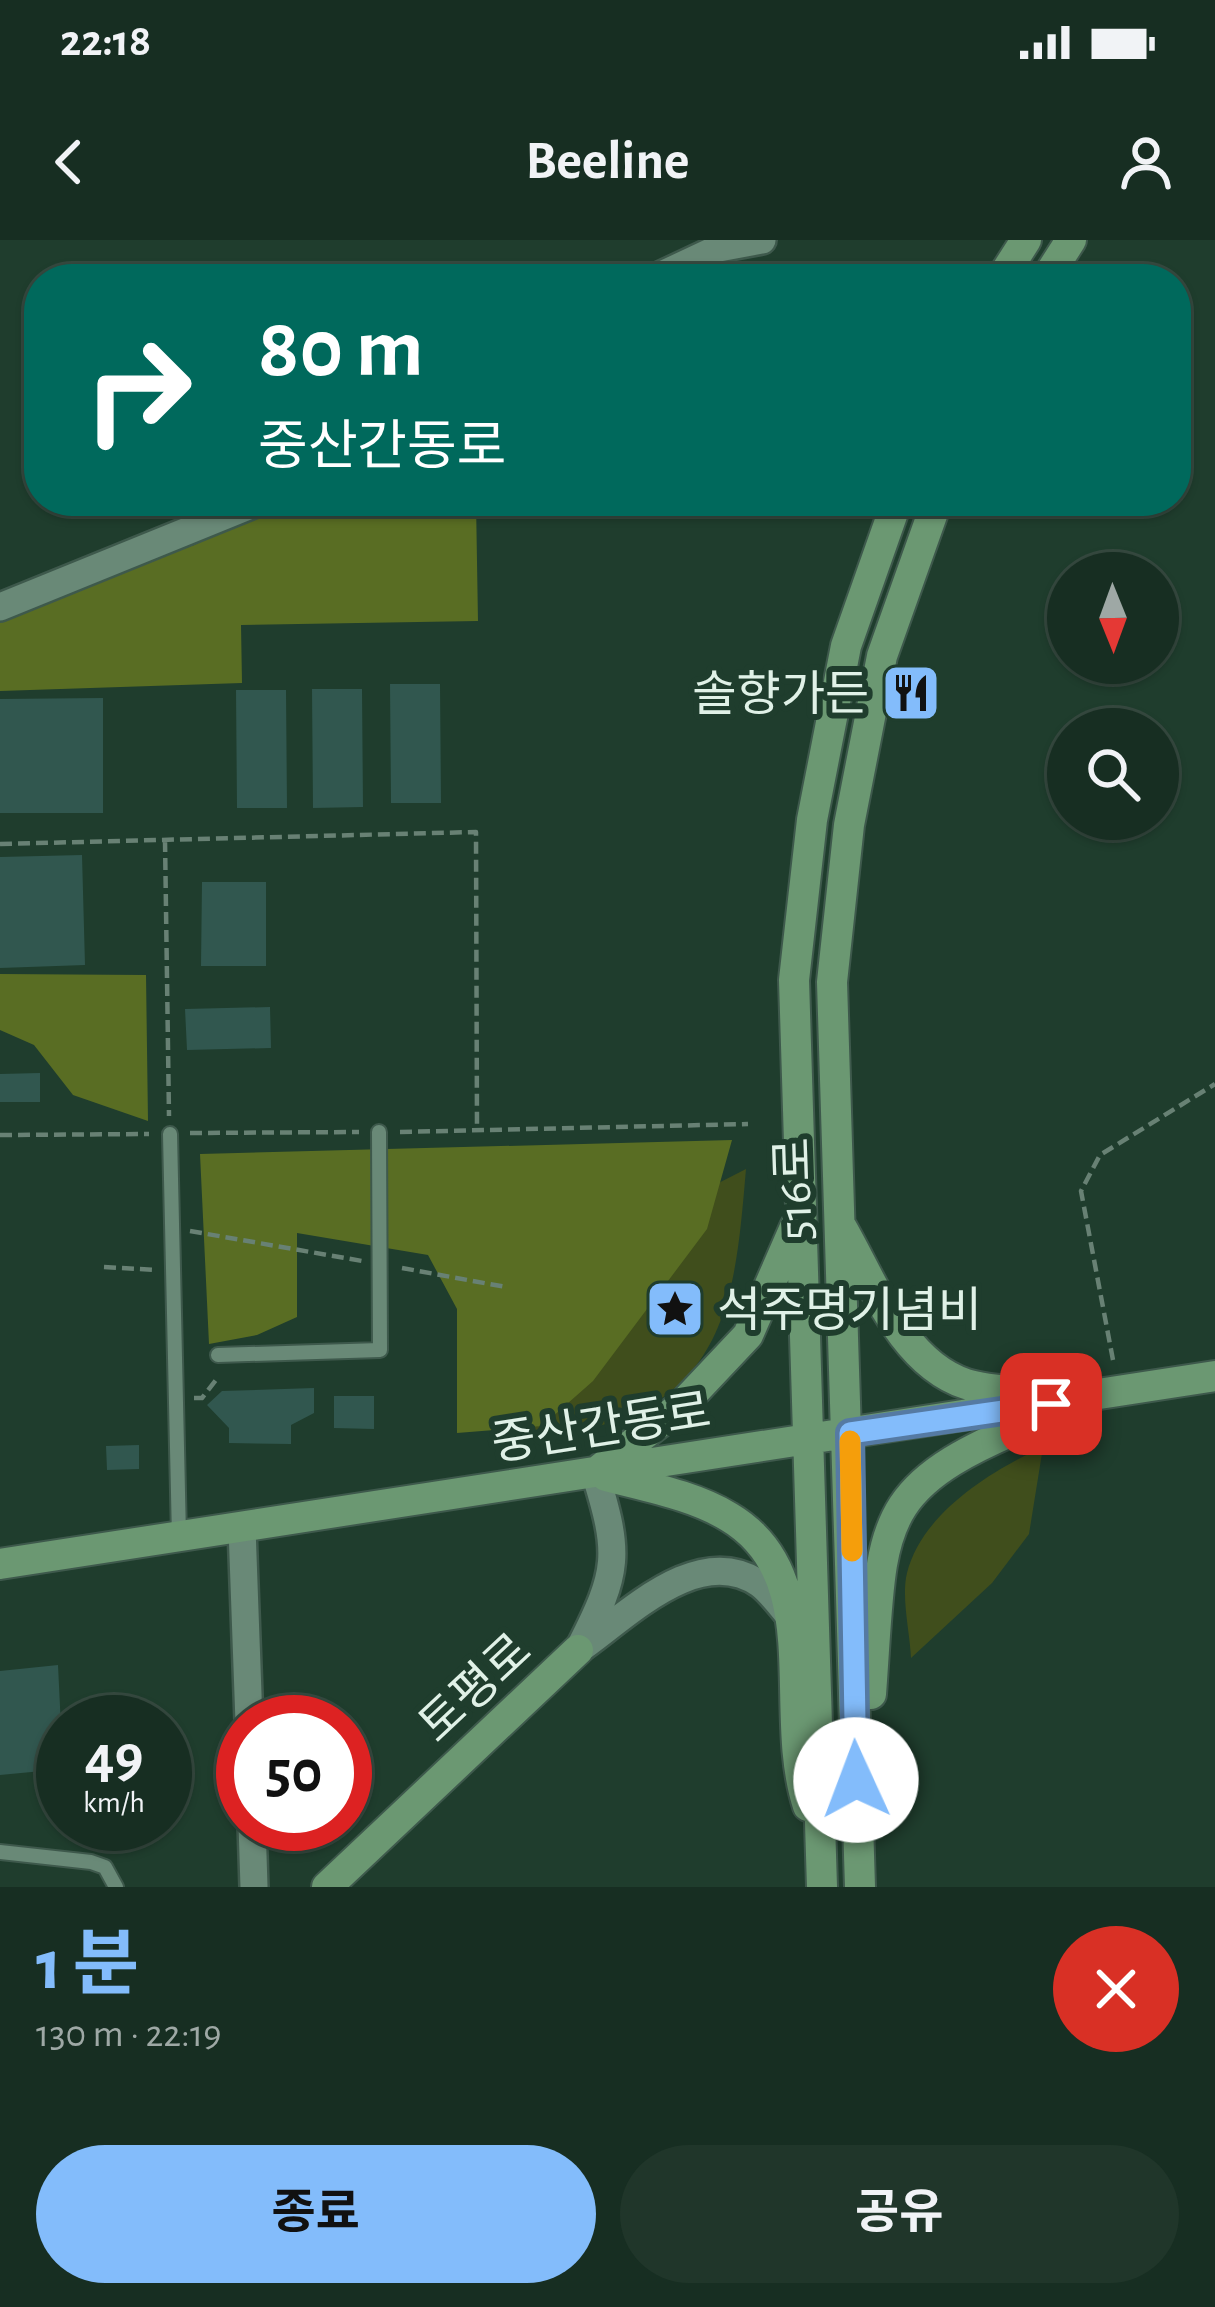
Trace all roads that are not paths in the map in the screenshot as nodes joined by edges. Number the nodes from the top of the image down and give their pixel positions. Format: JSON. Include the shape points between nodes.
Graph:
{"nodes":[{"id":1,"x":762,"y":240,"type":"edge"},
{"id":2,"x":685,"y":264,"type":"edge"},
{"id":3,"x":224,"y":516,"type":"edge"},
{"id":4,"x":892,"y":516,"type":"edge"},
{"id":5,"x":932,"y":516,"type":"edge"},
{"id":6,"x":0,"y":608,"type":"edge"},
{"id":7,"x":380,"y":1132,"type":"dead end"},
{"id":8,"x":170,"y":1134,"type":"road end"},
{"id":9,"x":800,"y":1216,"type":"junction"},
{"id":10,"x":838,"y":1223,"type":"junction"},
{"id":11,"x":218,"y":1355,"type":"road end"},
{"id":12,"x":1215,"y":1376,"type":"edge"},
{"id":13,"x":1105,"y":1395,"type":"junction"},
{"id":14,"x":850,"y":1433,"type":"junction"},
{"id":15,"x":809,"y":1439,"type":"junction"},
{"id":16,"x":595,"y":1473,"type":"junction"},
{"id":17,"x":242,"y":1528,"type":"junction"},
{"id":18,"x":179,"y":1537,"type":"junction"},
{"id":19,"x":0,"y":1564,"type":"edge"},
{"id":20,"x":792,"y":1619,"type":"junction"},
{"id":21,"x":578,"y":1650,"type":"junction"},
{"id":22,"x":248,"y":1695,"type":"edge"},
{"id":23,"x":819,"y":1838,"type":"junction"},
{"id":24,"x":253,"y":1851,"type":"edge"},
{"id":25,"x":0,"y":1852,"type":"edge"},
{"id":26,"x":860,"y":1874,"type":"edge"},
{"id":27,"x":116,"y":1887,"type":"edge"},
{"id":28,"x":254,"y":1887,"type":"edge"},
{"id":29,"x":327,"y":1887,"type":"edge"},
{"id":30,"x":822,"y":1887,"type":"edge"}],
"edges":[{"from":1,"to":2,"type":"street"},
{"from":3,"to":6,"type":"street"},
{"from":4,"to":9,"type":"main road","name":"516로","via":[[846,646],[812,820],[794,980]]},
{"from":5,"to":10,"type":"main road","name":"516로","via":[[882,656],[849,826],[832,982]]},
{"from":7,"to":11,"type":"lane","via":[[380,1350]]},
{"from":8,"to":18,"type":"lane"},
{"from":9,"to":15,"type":"main road","name":"516로"},
{"from":9,"to":16,"type":"main road","via":[[748,1335],[682,1405]]},
{"from":10,"to":13,"type":"main road","via":[[930,1365],[967,1384]]},
{"from":10,"to":14,"type":"main road","name":"516로"},
{"from":12,"to":13,"type":"main road","name":"중산간동로"},
{"from":13,"to":14,"type":"main road","name":"중산간동로"},
{"from":13,"to":26,"type":"main road","via":[[968,1448],[922,1482],[892,1520],[878,1584]]},
{"from":14,"to":15,"type":"main road","name":"중산간동로"},
{"from":14,"to":26,"type":"main road","name":"516로"},
{"from":15,"to":16,"type":"main road","name":"중산간동로"},
{"from":15,"to":23,"type":"main road","name":"516로"},
{"from":16,"to":17,"type":"main road","name":"중산간동로"},
{"from":16,"to":20,"type":"main road","via":[[730,1517],[782,1570]]},
{"from":16,"to":21,"type":"street","via":[[614,1536],[610,1589]]},
{"from":17,"to":18,"type":"main road","name":"중산간동로"},
{"from":17,"to":22,"type":"street"},
{"from":18,"to":19,"type":"main road","name":"중산간동로"},
{"from":20,"to":21,"type":"street","via":[[761,1585],[711,1569],[675,1582]]},
{"from":20,"to":23,"type":"main road","via":[[795,1766]]},
{"from":21,"to":29,"type":"main road","name":"토평로"},
{"from":23,"to":30,"type":"main road","name":"516로"},
{"from":24,"to":28,"type":"street"},
{"from":25,"to":27,"type":"lane","via":[[91,1862],[105,1867]]}]}
